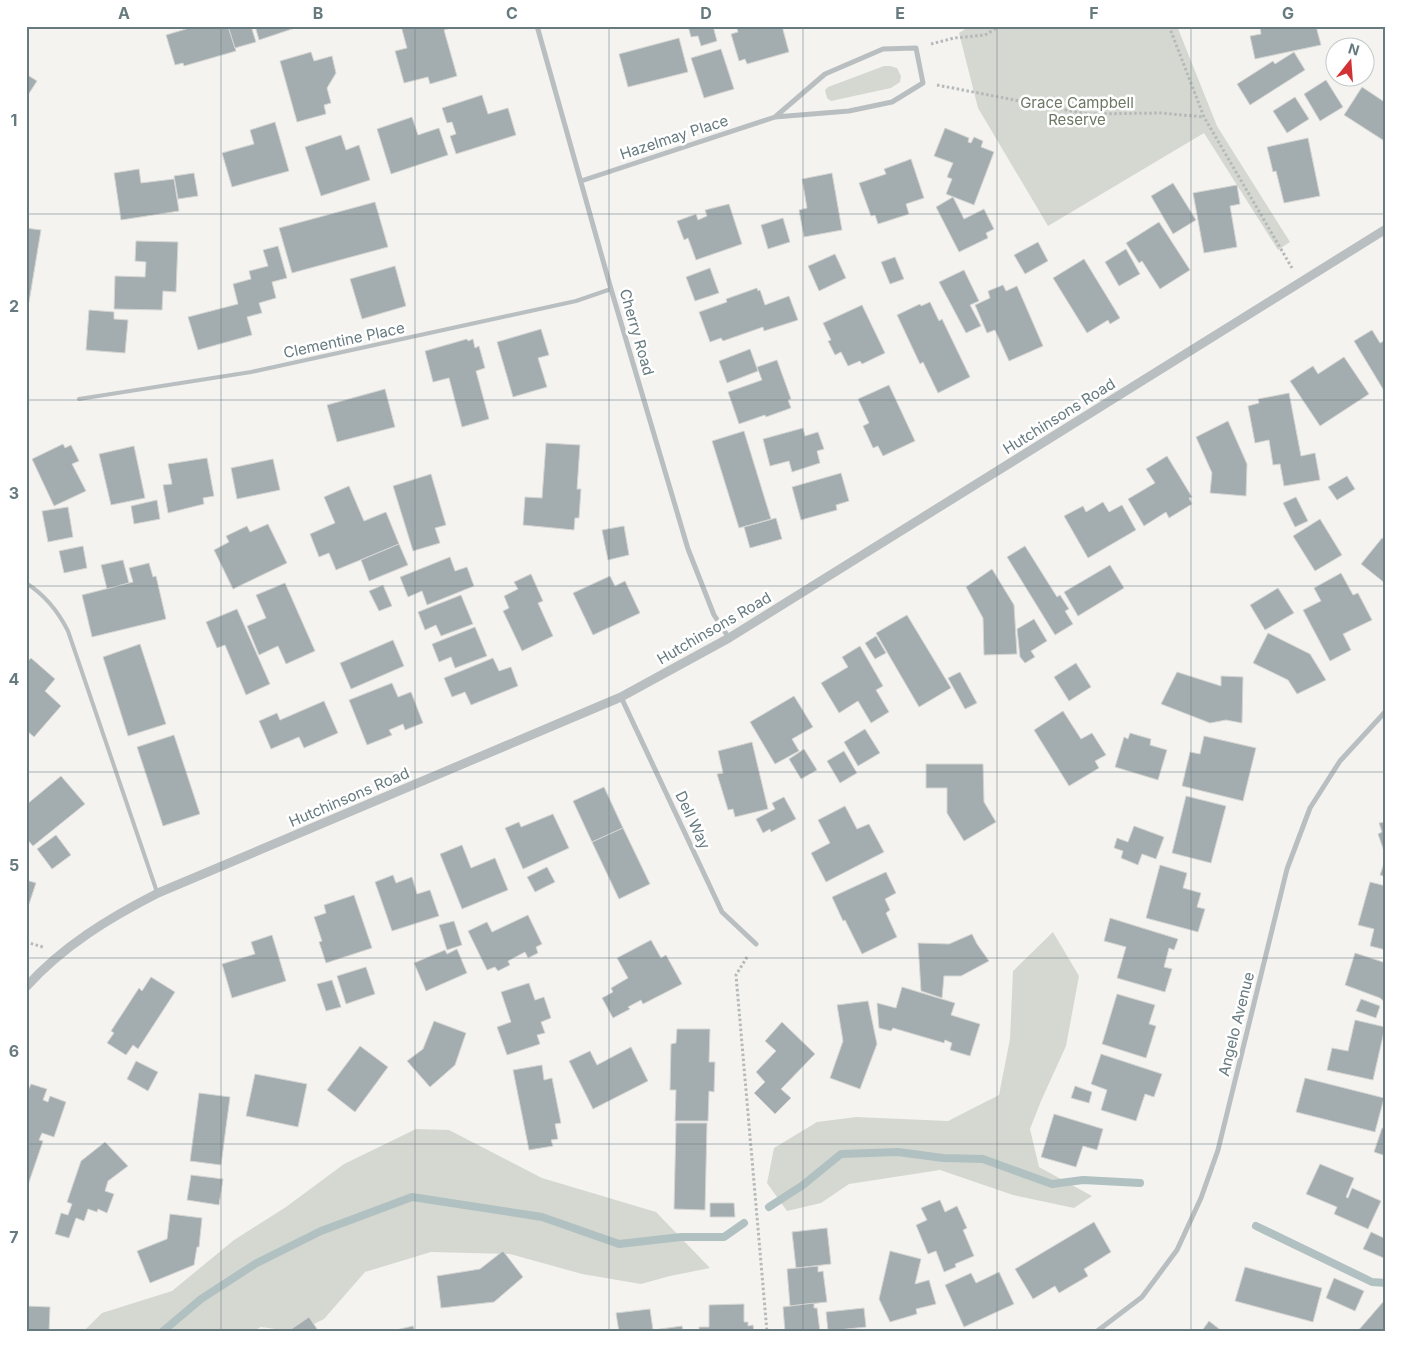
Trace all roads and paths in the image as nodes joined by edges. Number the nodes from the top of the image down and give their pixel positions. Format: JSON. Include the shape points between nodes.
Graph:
{"nodes":[{"id":1,"x":537,"y":26,"type":"edge"},
{"id":2,"x":1000,"y":26,"type":"edge"},
{"id":3,"x":1169,"y":26,"type":"edge"},
{"id":4,"x":916,"y":48,"type":"junction"},
{"id":5,"x":923,"y":83,"type":"junction"},
{"id":6,"x":1204,"y":116,"type":"junction"},
{"id":7,"x":775,"y":117,"type":"junction"},
{"id":8,"x":581,"y":181,"type":"junction"},
{"id":9,"x":1386,"y":229,"type":"edge"},
{"id":10,"x":1300,"y":282,"type":"junction"},
{"id":11,"x":611,"y":289,"type":"junction"},
{"id":12,"x":79,"y":399,"type":"dead end"},
{"id":13,"x":26,"y":583,"type":"edge"},
{"id":14,"x":730,"y":638,"type":"junction"},
{"id":15,"x":621,"y":697,"type":"junction"},
{"id":16,"x":1386,"y":711,"type":"edge"},
{"id":17,"x":158,"y":893,"type":"junction"},
{"id":18,"x":756,"y":944,"type":"joint"},
{"id":19,"x":26,"y":987,"type":"edge"},
{"id":20,"x":767,"y":1332,"type":"edge"},
{"id":21,"x":1096,"y":1332,"type":"edge"}],
"edges":[{"from":1,"to":8,"type":"street","name":"Cherry Road"},
{"from":2,"to":4,"type":"path","via":[[985,35],[954,38]]},
{"from":3,"to":6,"type":"path"},
{"from":4,"to":5,"type":"street"},
{"from":4,"to":7,"type":"street","name":"Hazelmay Place","via":[[883,49],[826,74]]},
{"from":5,"to":6,"type":"path","via":[[1087,114]]},
{"from":5,"to":7,"type":"street","name":"Hazelmay Place","via":[[892,102],[849,111]]},
{"from":6,"to":10,"type":"path"},
{"from":7,"to":8,"type":"street","name":"Hazelmay Place"},
{"from":8,"to":11,"type":"street","name":"Cherry Road"},
{"from":9,"to":10,"type":"street","name":"Hutchinsons Road"},
{"from":10,"to":14,"type":"street","name":"Hutchinsons Road"},
{"from":11,"to":12,"type":"lane","name":"Clementine Place","via":[[576,301],[251,372]]},
{"from":11,"to":14,"type":"street","name":"Cherry Road","via":[[688,548],[714,616]]},
{"from":13,"to":17,"type":"lane","via":[[60,614],[68,631]]},
{"from":14,"to":15,"type":"street","name":"Hutchinsons Road"},
{"from":15,"to":17,"type":"street","name":"Hutchinsons Road"},
{"from":15,"to":18,"type":"street","name":"Dell Way","via":[[722,912]]},
{"from":16,"to":21,"type":"street","name":"Angelo Avenue","via":[[1340,761],[1310,808],[1287,869],[1218,1150],[1177,1250],[1142,1297]]},
{"from":17,"to":19,"type":"street","name":"Hutchinsons Road","via":[[93,929],[62,952]]},
{"from":18,"to":20,"type":"path","via":[[736,975]]}]}
